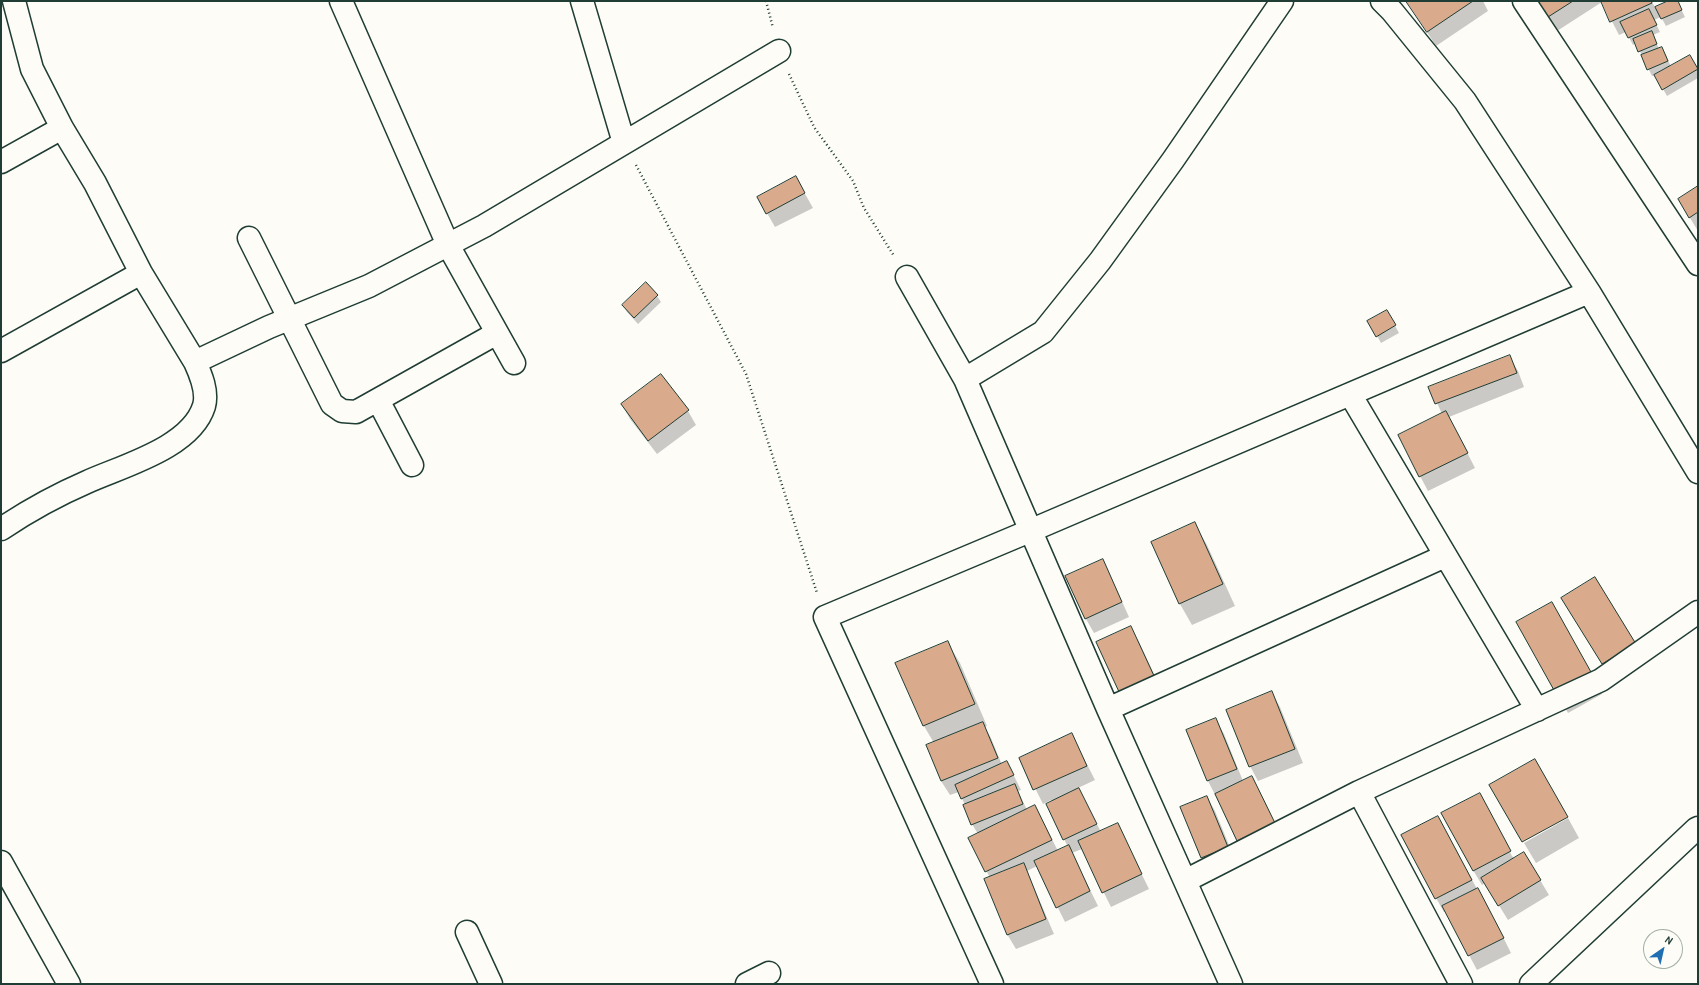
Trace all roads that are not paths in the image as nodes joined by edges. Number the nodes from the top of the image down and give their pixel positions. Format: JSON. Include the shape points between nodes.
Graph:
{"nodes":[{"id":1,"x":14,"y":1,"type":"edge"},
{"id":2,"x":341,"y":1,"type":"edge"},
{"id":3,"x":582,"y":1,"type":"edge"},
{"id":4,"x":1282,"y":1,"type":"edge"},
{"id":5,"x":1382,"y":1,"type":"edge"},
{"id":6,"x":1524,"y":1,"type":"edge"},
{"id":7,"x":779,"y":51,"type":"road end"},
{"id":8,"x":62,"y":128,"type":"junction"},
{"id":9,"x":624,"y":143,"type":"junction"},
{"id":10,"x":1,"y":162,"type":"edge"},
{"id":11,"x":249,"y":238,"type":"dead end"},
{"id":12,"x":448,"y":245,"type":"junction"},
{"id":13,"x":1698,"y":264,"type":"edge"},
{"id":14,"x":141,"y":272,"type":"junction"},
{"id":15,"x":907,"y":277,"type":"road end"},
{"id":16,"x":1589,"y":292,"type":"junction"},
{"id":17,"x":289,"y":319,"type":"junction"},
{"id":18,"x":498,"y":333,"type":"junction"},
{"id":19,"x":1,"y":351,"type":"edge"},
{"id":20,"x":195,"y":362,"type":"junction"},
{"id":21,"x":514,"y":363,"type":"dead end"},
{"id":22,"x":966,"y":379,"type":"junction"},
{"id":23,"x":1350,"y":394,"type":"junction"},
{"id":24,"x":378,"y":400,"type":"junction"},
{"id":25,"x":412,"y":465,"type":"dead end"},
{"id":26,"x":1698,"y":472,"type":"edge"},
{"id":27,"x":1,"y":529,"type":"edge"},
{"id":28,"x":1032,"y":530,"type":"junction"},
{"id":29,"x":1445,"y":556,"type":"junction"},
{"id":30,"x":1698,"y":612,"type":"edge"},
{"id":31,"x":1108,"y":709,"type":"junction"},
{"id":32,"x":1538,"y":710,"type":"junction"},
{"id":33,"x":1359,"y":792,"type":"junction"},
{"id":34,"x":1698,"y":828,"type":"edge"},
{"id":35,"x":1,"y":862,"type":"edge"},
{"id":36,"x":1185,"y":881,"type":"junction"},
{"id":37,"x":467,"y":932,"type":"dead end"},
{"id":38,"x":769,"y":973,"type":"dead end"},
{"id":39,"x":70,"y":984,"type":"edge"},
{"id":40,"x":491,"y":984,"type":"edge"},
{"id":41,"x":747,"y":984,"type":"edge"},
{"id":42,"x":992,"y":984,"type":"edge"},
{"id":43,"x":1231,"y":984,"type":"edge"},
{"id":44,"x":1460,"y":984,"type":"edge"},
{"id":45,"x":1531,"y":984,"type":"edge"}],
"edges":[{"from":1,"to":8,"type":"street","via":[[32,69]]},
{"from":2,"to":12,"type":"street"},
{"from":3,"to":9,"type":"street"},
{"from":4,"to":22,"type":"street","via":[[1173,160],[1100,261],[1043,332]]},
{"from":5,"to":16,"type":"street","via":[[1392,10],[1464,101]]},
{"from":6,"to":13,"type":"street"},
{"from":7,"to":9,"type":"street"},
{"from":8,"to":10,"type":"street"},
{"from":8,"to":14,"type":"street"},
{"from":9,"to":12,"type":"street"},
{"from":11,"to":17,"type":"street"},
{"from":12,"to":17,"type":"street","via":[[369,286]]},
{"from":12,"to":18,"type":"street"},
{"from":14,"to":19,"type":"street"},
{"from":14,"to":20,"type":"street"},
{"from":15,"to":22,"type":"street"},
{"from":16,"to":23,"type":"street"},
{"from":16,"to":26,"type":"street"},
{"from":17,"to":20,"type":"street"},
{"from":17,"to":24,"type":"street","via":[[332,404],[342,412],[356,412]]},
{"from":18,"to":21,"type":"street"},
{"from":18,"to":24,"type":"street"},
{"from":20,"to":27,"type":"street","via":[[204,382],[204,406],[195,423],[175,441],[143,459],[87,482]]},
{"from":22,"to":28,"type":"street"},
{"from":23,"to":28,"type":"street"},
{"from":23,"to":29,"type":"street"},
{"from":24,"to":25,"type":"street"},
{"from":28,"to":31,"type":"street"},
{"from":28,"to":42,"type":"street","via":[[825,616]]},
{"from":29,"to":31,"type":"street"},
{"from":29,"to":32,"type":"street"},
{"from":30,"to":32,"type":"street","via":[[1601,680]]},
{"from":31,"to":36,"type":"street"},
{"from":32,"to":33,"type":"street"},
{"from":33,"to":36,"type":"street"},
{"from":33,"to":44,"type":"street"},
{"from":34,"to":45,"type":"street"},
{"from":35,"to":39,"type":"street"},
{"from":36,"to":43,"type":"street"},
{"from":37,"to":40,"type":"street"},
{"from":38,"to":41,"type":"street"}]}
